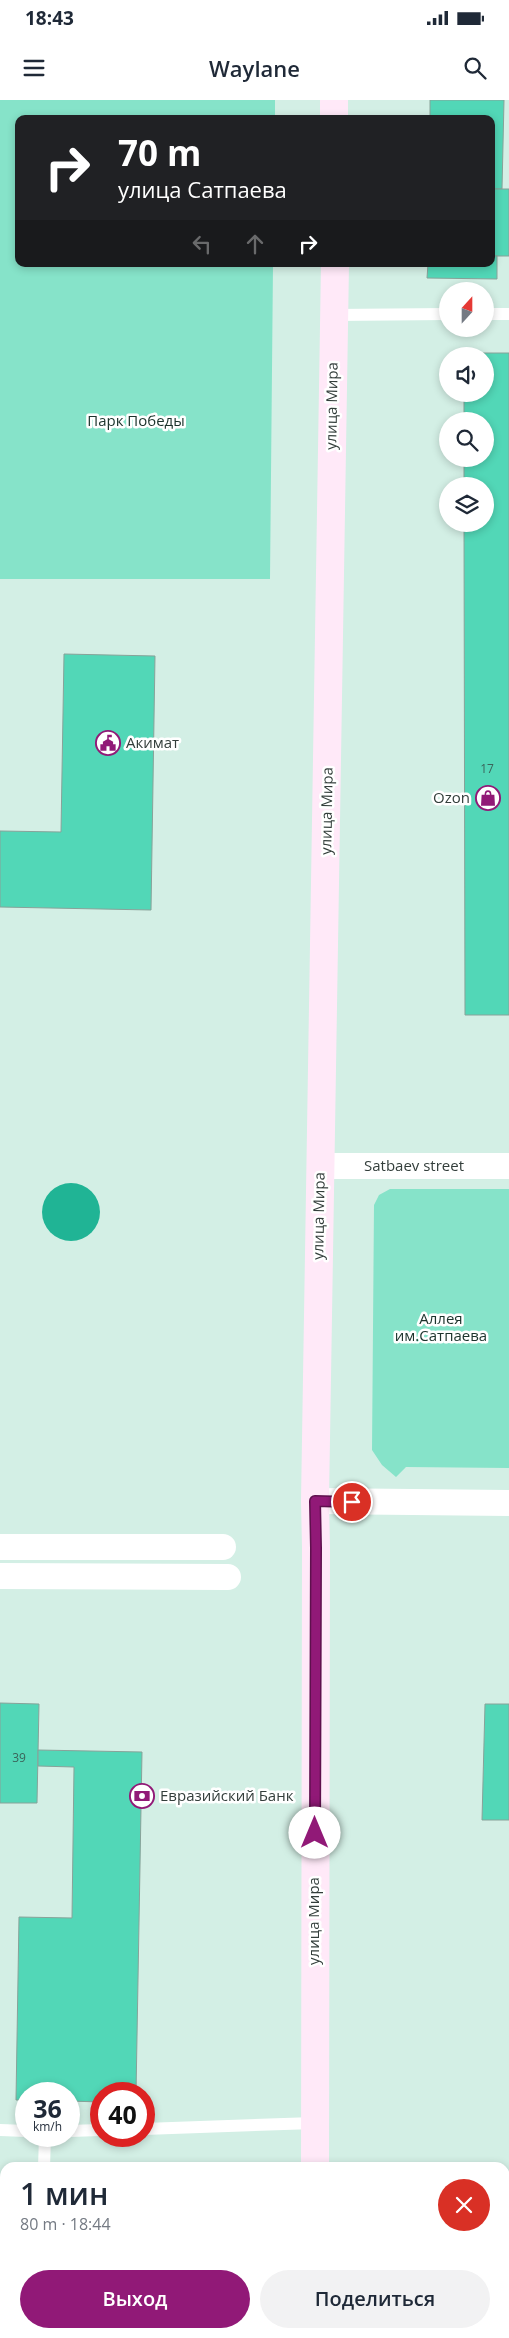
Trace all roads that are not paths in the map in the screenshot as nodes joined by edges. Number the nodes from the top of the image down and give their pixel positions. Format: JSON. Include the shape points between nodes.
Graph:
{"nodes":[{"id":1,"x":334,"y":100,"type":"edge"},
{"id":2,"x":334,"y":115,"type":"edge"},
{"id":3,"x":335,"y":267,"type":"edge"},
{"id":4,"x":439,"y":314,"type":"edge"},
{"id":5,"x":494,"y":314,"type":"edge"},
{"id":6,"x":509,"y":314,"type":"edge"},
{"id":7,"x":334,"y":315,"type":"junction"},
{"id":8,"x":320,"y":1166,"type":"junction"},
{"id":9,"x":509,"y":1166,"type":"edge"},
{"id":10,"x":315,"y":1501,"type":"junction"},
{"id":11,"x":509,"y":1503,"type":"edge"},
{"id":12,"x":0,"y":1547,"type":"edge"},
{"id":13,"x":223,"y":1547,"type":"dead end"},
{"id":14,"x":0,"y":1576,"type":"edge"},
{"id":15,"x":228,"y":1577,"type":"dead end"},
{"id":16,"x":314,"y":2123,"type":"junction"},
{"id":17,"x":155,"y":2129,"type":"edge"},
{"id":18,"x":0,"y":2130,"type":"edge"},
{"id":19,"x":15,"y":2131,"type":"edge"},
{"id":20,"x":44,"y":2147,"type":"edge"},
{"id":21,"x":44,"y":2162,"type":"edge"},
{"id":22,"x":315,"y":2162,"type":"edge"}],
"edges":[{"from":1,"to":2,"type":"street"},
{"from":3,"to":7,"type":"street","name":"улица Мира"},
{"from":4,"to":7,"type":"lane"},
{"from":5,"to":6,"type":"lane"},
{"from":7,"to":8,"type":"street","name":"улица Мира"},
{"from":8,"to":9,"type":"street","name":"Satbaev street"},
{"from":8,"to":10,"type":"street","name":"улица Мира"},
{"from":10,"to":11,"type":"street"},
{"from":10,"to":16,"type":"street","name":"улица Мира"},
{"from":12,"to":13,"type":"street"},
{"from":14,"to":15,"type":"street"},
{"from":16,"to":17,"type":"lane"},
{"from":16,"to":22,"type":"street","name":"улица Мира"},
{"from":18,"to":19,"type":"lane"},
{"from":20,"to":21,"type":"lane"}]}
